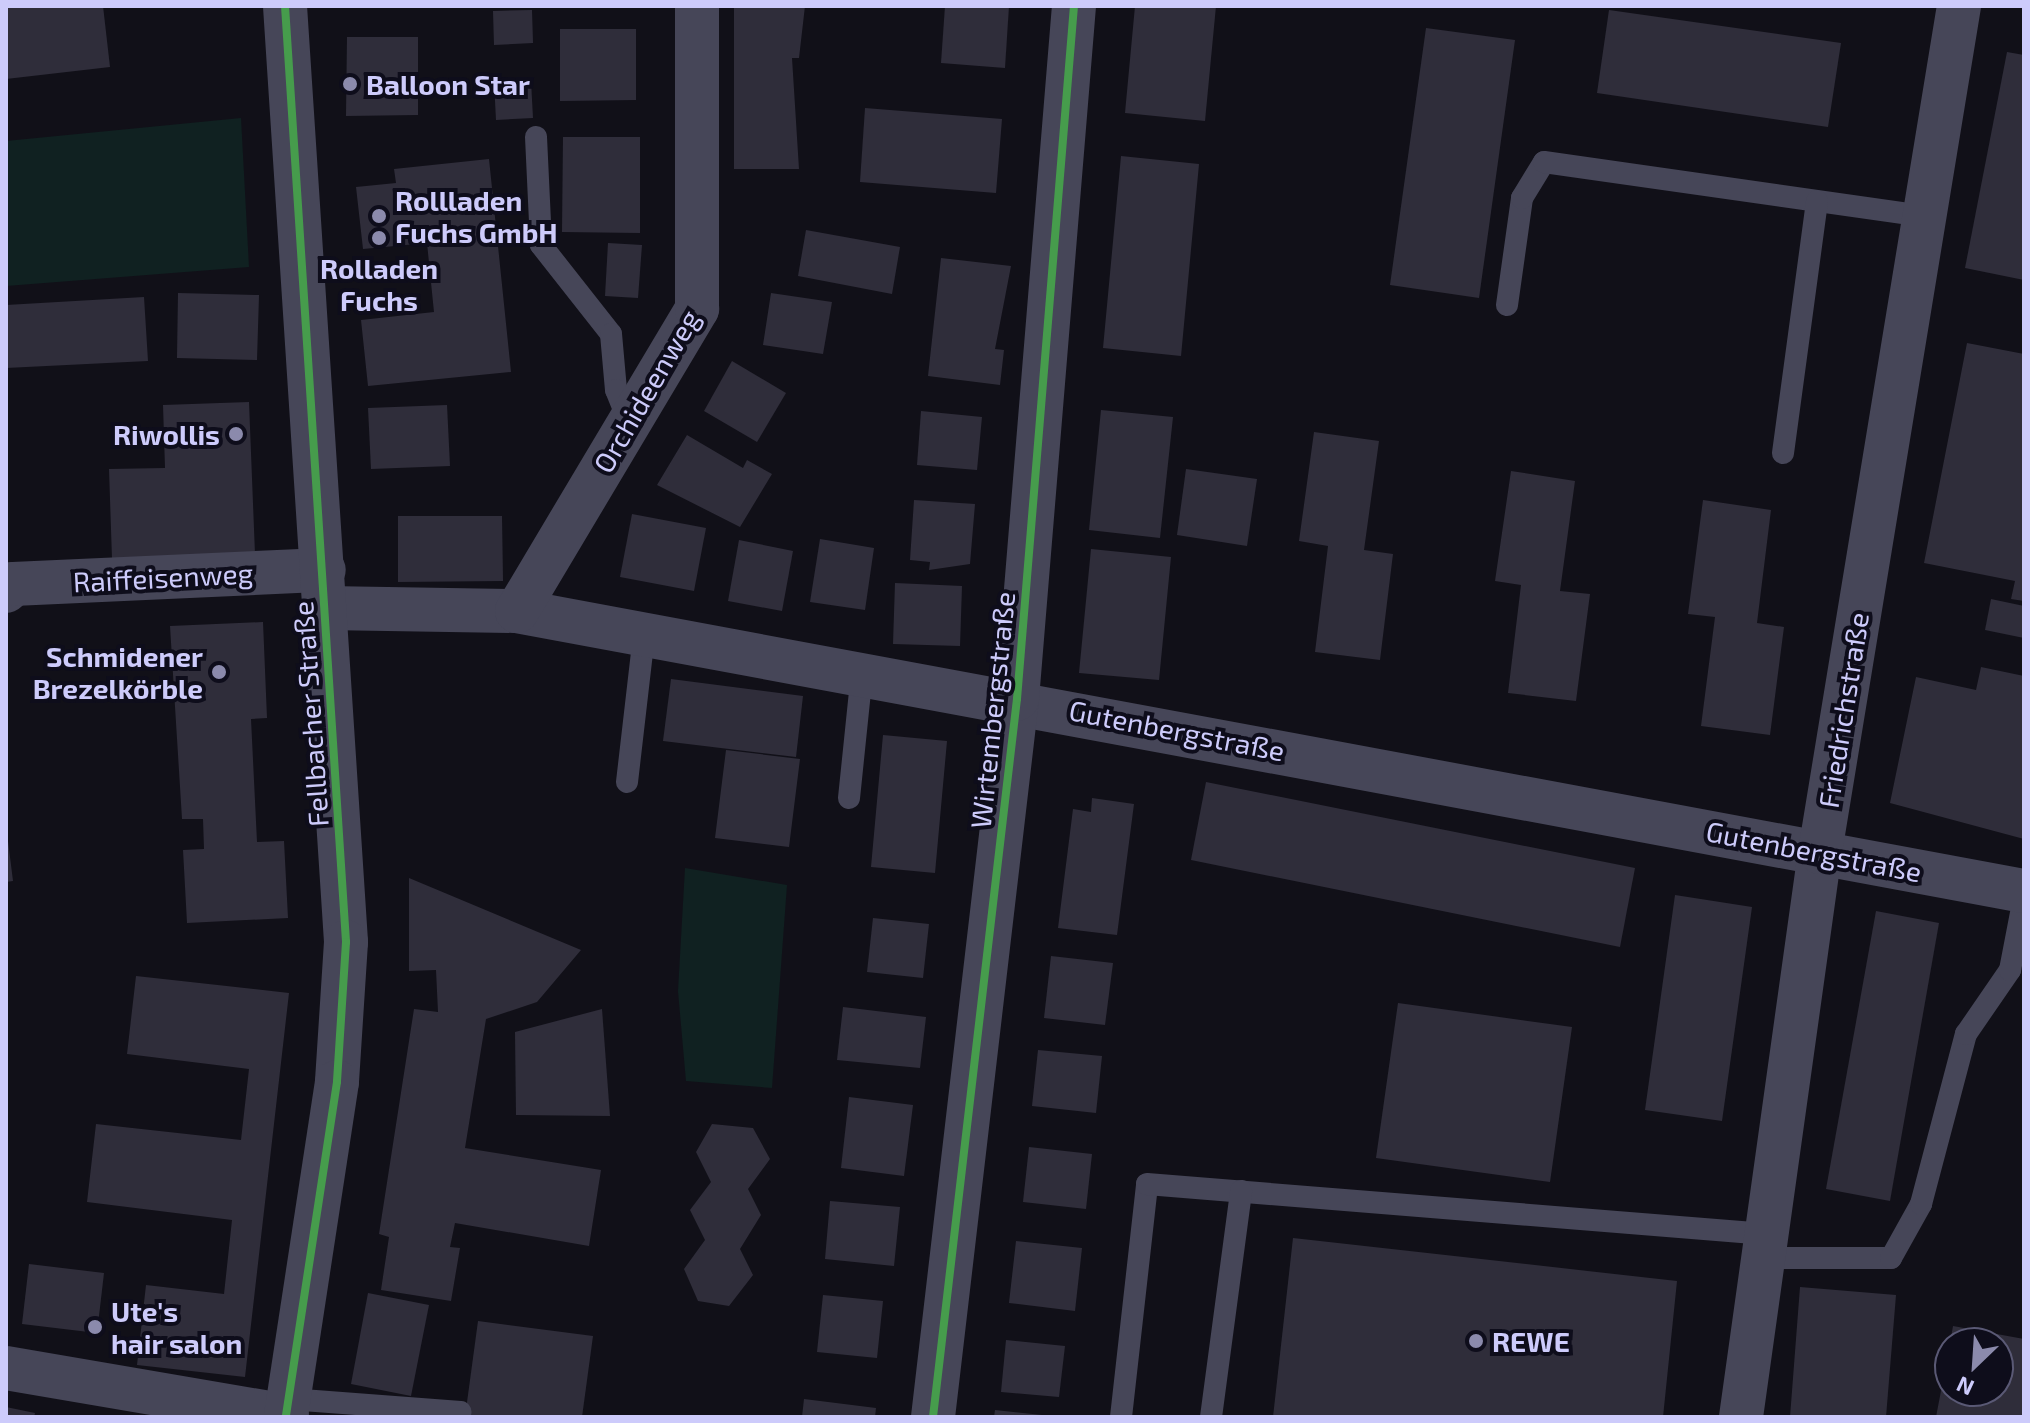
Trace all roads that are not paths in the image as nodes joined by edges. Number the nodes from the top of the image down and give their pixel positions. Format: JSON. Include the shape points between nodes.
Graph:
{"nodes":[{"id":1,"x":285,"y":6,"type":"edge"},
{"id":2,"x":697,"y":6,"type":"edge"},
{"id":3,"x":1074,"y":6,"type":"edge"},
{"id":4,"x":1959,"y":6,"type":"edge"},
{"id":5,"x":536,"y":137,"type":"dead end"},
{"id":6,"x":1817,"y":201,"type":"junction"},
{"id":7,"x":1924,"y":216,"type":"junction"},
{"id":8,"x":1507,"y":305,"type":"dead end"},
{"id":9,"x":629,"y":423,"type":"junction"},
{"id":10,"x":1783,"y":453,"type":"dead end"},
{"id":11,"x":325,"y":589,"type":"junction"},
{"id":12,"x":6,"y":591,"type":"edge"},
{"id":13,"x":517,"y":611,"type":"junction"},
{"id":14,"x":644,"y":634,"type":"junction"},
{"id":15,"x":862,"y":672,"type":"junction"},
{"id":16,"x":1017,"y":699,"type":"junction"},
{"id":17,"x":627,"y":782,"type":"dead end"},
{"id":18,"x":849,"y":798,"type":"dead end"},
{"id":19,"x":1820,"y":852,"type":"junction"},
{"id":20,"x":2024,"y":894,"type":"edge"},
{"id":21,"x":1241,"y":1191,"type":"junction"},
{"id":22,"x":1765,"y":1246,"type":"junction"},
{"id":23,"x":6,"y":1368,"type":"edge"},
{"id":24,"x":287,"y":1410,"type":"edge"},
{"id":25,"x":461,"y":1412,"type":"dead end"},
{"id":26,"x":933,"y":1417,"type":"edge"},
{"id":27,"x":1121,"y":1417,"type":"edge"},
{"id":28,"x":1211,"y":1417,"type":"edge"},
{"id":29,"x":1741,"y":1417,"type":"edge"}],
"edges":[{"from":1,"to":11,"type":"street","name":"Fellbacher Straße"},
{"from":2,"to":9,"type":"street","name":"Orchideenweg","via":[[697,309]]},
{"from":3,"to":16,"type":"street","name":"Wirtembergstraße"},
{"from":4,"to":7,"type":"street","name":"Friedrichstraße"},
{"from":5,"to":9,"type":"lane","via":[[541,245],[611,334],[616,390]]},
{"from":6,"to":7,"type":"lane"},
{"from":6,"to":8,"type":"lane","via":[[1544,162],[1522,198]]},
{"from":6,"to":10,"type":"lane"},
{"from":7,"to":19,"type":"street","name":"Friedrichstraße"},
{"from":9,"to":13,"type":"street","name":"Orchideenweg"},
{"from":11,"to":12,"type":"street","name":"Raiffeisenweg","via":[[13,584]]},
{"from":11,"to":13,"type":"street","name":"Gutenbergstraße"},
{"from":11,"to":24,"type":"street","name":"Fellbacher Straße","via":[[346,942],[337,1082]]},
{"from":13,"to":14,"type":"street","name":"Gutenbergstraße"},
{"from":14,"to":15,"type":"street","name":"Gutenbergstraße"},
{"from":14,"to":17,"type":"lane"},
{"from":15,"to":16,"type":"street","name":"Gutenbergstraße"},
{"from":15,"to":18,"type":"lane"},
{"from":16,"to":19,"type":"street","name":"Gutenbergstraße"},
{"from":16,"to":26,"type":"street","name":"Wirtembergstraße"},
{"from":19,"to":20,"type":"street","name":"Gutenbergstraße"},
{"from":19,"to":22,"type":"street","name":"Friedrichstraße"},
{"from":20,"to":22,"type":"lane","via":[[2010,970],[1966,1034],[1921,1204],[1891,1258]]},
{"from":21,"to":22,"type":"lane"},
{"from":21,"to":27,"type":"lane","via":[[1147,1184]]},
{"from":21,"to":28,"type":"lane"},
{"from":22,"to":29,"type":"street","name":"Friedrichstraße"},
{"from":23,"to":24,"type":"street"},
{"from":24,"to":25,"type":"lane"}]}
